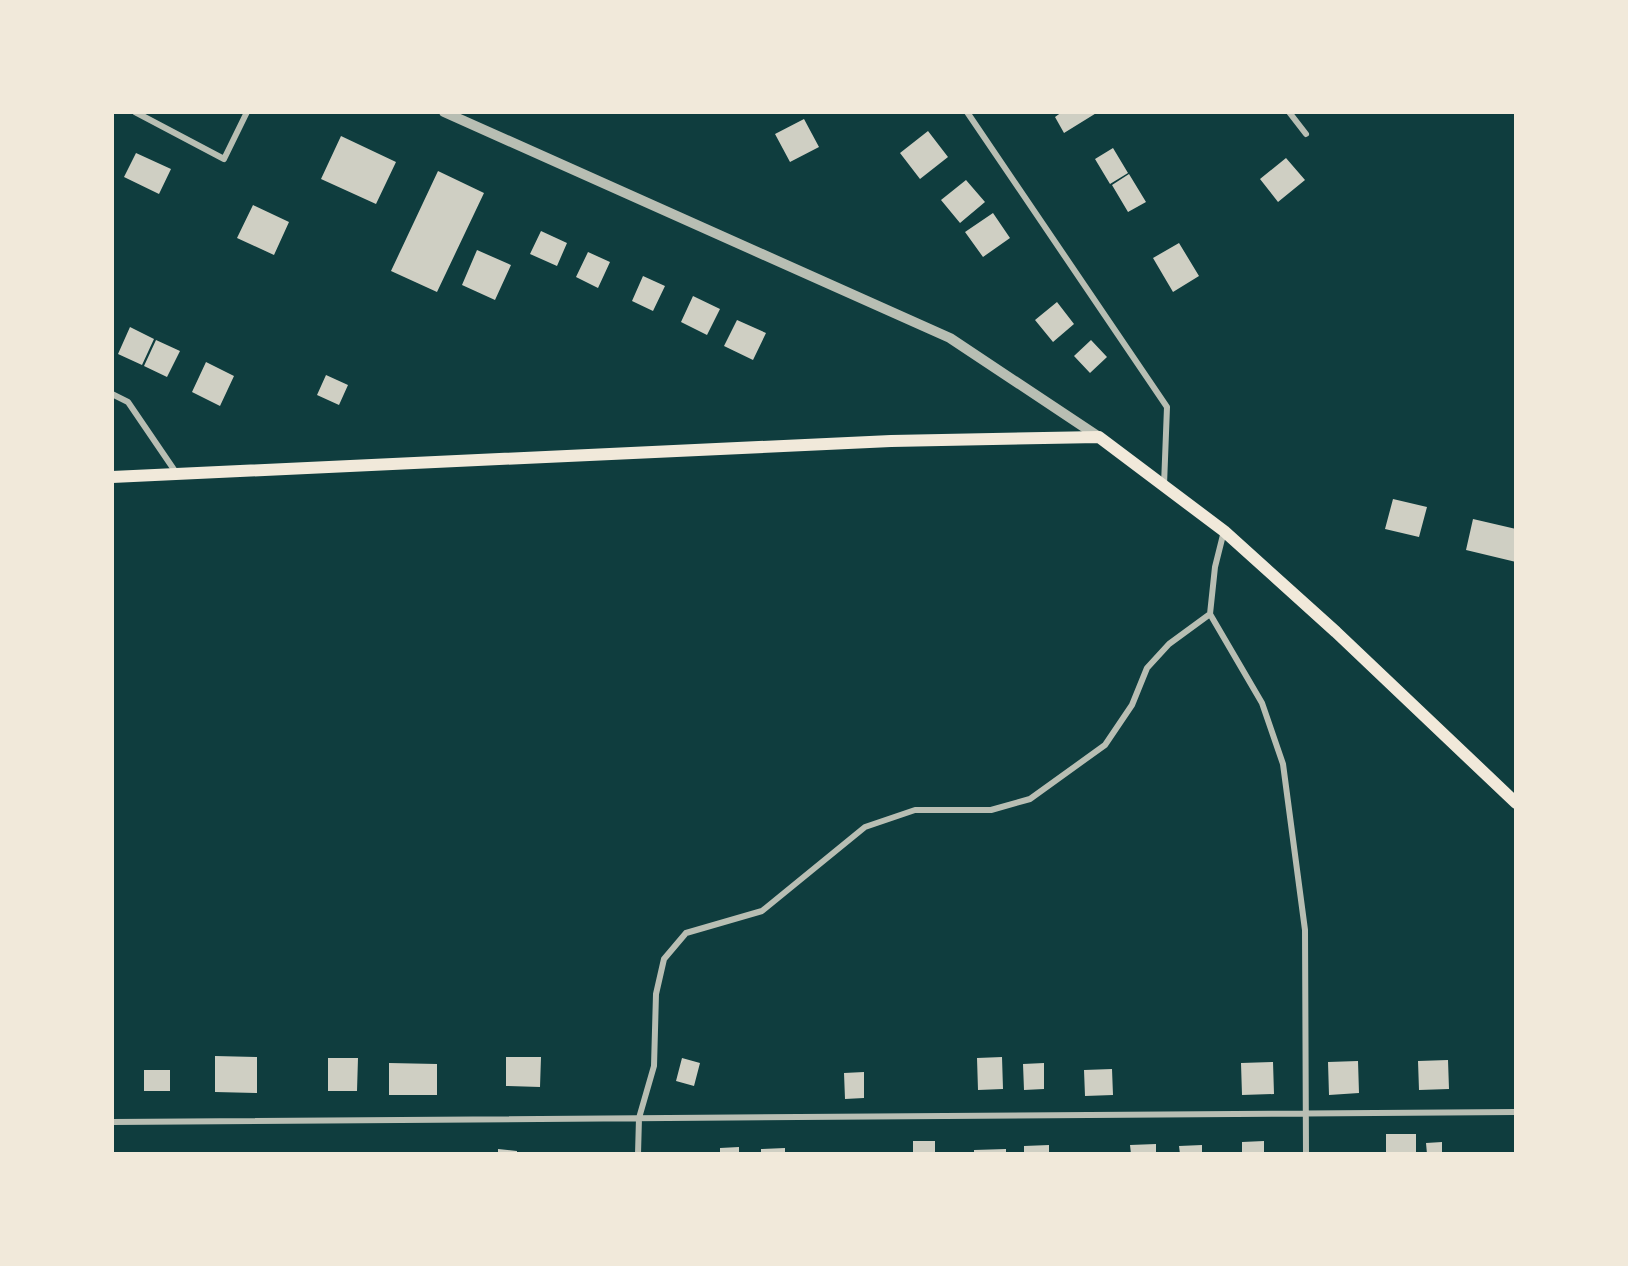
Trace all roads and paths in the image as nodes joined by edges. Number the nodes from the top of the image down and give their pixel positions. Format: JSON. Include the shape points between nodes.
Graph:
{"nodes":[{"id":1,"x":135,"y":112,"type":"edge"},
{"id":2,"x":247,"y":112,"type":"edge"},
{"id":3,"x":444,"y":112,"type":"edge"},
{"id":4,"x":967,"y":112,"type":"edge"},
{"id":5,"x":1289,"y":112,"type":"edge"},
{"id":6,"x":1306,"y":134,"type":"dead end"},
{"id":7,"x":112,"y":394,"type":"edge"},
{"id":8,"x":1099,"y":437,"type":"junction"},
{"id":9,"x":178,"y":474,"type":"junction"},
{"id":10,"x":112,"y":477,"type":"edge"},
{"id":11,"x":1164,"y":486,"type":"junction"},
{"id":12,"x":1224,"y":531,"type":"junction"},
{"id":13,"x":1210,"y":615,"type":"junction"},
{"id":14,"x":1515,"y":803,"type":"edge"},
{"id":15,"x":1515,"y":1112,"type":"edge"},
{"id":16,"x":1308,"y":1113,"type":"junction"},
{"id":17,"x":639,"y":1118,"type":"junction"},
{"id":18,"x":112,"y":1122,"type":"edge"},
{"id":19,"x":638,"y":1154,"type":"edge"},
{"id":20,"x":1306,"y":1154,"type":"edge"}],
"edges":[{"from":1,"to":2,"type":"street","via":[[224,159]]},
{"from":3,"to":8,"type":"street","via":[[950,338]]},
{"from":4,"to":11,"type":"street","via":[[1167,407]]},
{"from":5,"to":6,"type":"street"},
{"from":7,"to":9,"type":"street","via":[[128,402]]},
{"from":8,"to":9,"type":"main road","via":[[891,441]]},
{"from":8,"to":11,"type":"main road"},
{"from":9,"to":10,"type":"main road"},
{"from":11,"to":12,"type":"main road"},
{"from":12,"to":13,"type":"street"},
{"from":12,"to":14,"type":"main road"},
{"from":13,"to":16,"type":"street","via":[[1262,704],[1283,764],[1305,930]]},
{"from":13,"to":17,"type":"street","via":[[1169,644],[1147,668],[1132,705],[1105,744],[1030,798],[992,810],[915,810],[865,827],[762,911],[686,933],[664,959],[656,994],[654,1066]]},
{"from":15,"to":16,"type":"street"},
{"from":16,"to":17,"type":"street"},
{"from":16,"to":20,"type":"street"},
{"from":17,"to":18,"type":"street"},
{"from":17,"to":19,"type":"street"}]}
